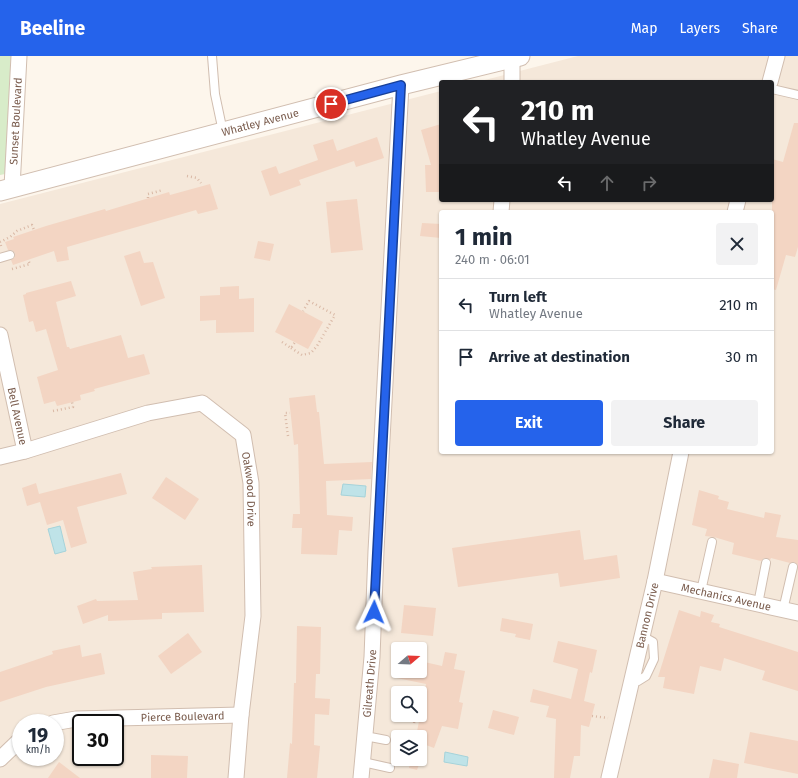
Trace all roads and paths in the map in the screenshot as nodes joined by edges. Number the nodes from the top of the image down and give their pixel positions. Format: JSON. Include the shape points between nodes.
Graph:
{"nodes":[{"id":1,"x":19,"y":56,"type":"edge"},
{"id":2,"x":212,"y":56,"type":"edge"},
{"id":3,"x":777,"y":56,"type":"edge"},
{"id":4,"x":514,"y":57,"type":"edge"},
{"id":5,"x":512,"y":80,"type":"edge"},
{"id":6,"x":771,"y":80,"type":"edge"},
{"id":7,"x":401,"y":85,"type":"junction"},
{"id":8,"x":774,"y":89,"type":"edge"},
{"id":9,"x":798,"y":95,"type":"edge"},
{"id":10,"x":223,"y":132,"type":"junction"},
{"id":11,"x":187,"y":176,"type":"dead end"},
{"id":12,"x":201,"y":183,"type":"dead end"},
{"id":13,"x":6,"y":189,"type":"edge"},
{"id":14,"x":163,"y":190,"type":"dead end"},
{"id":15,"x":148,"y":198,"type":"dead end"},
{"id":16,"x":34,"y":230,"type":"dead end"},
{"id":17,"x":4,"y":257,"type":"edge"},
{"id":18,"x":303,"y":311,"type":"dead end"},
{"id":19,"x":0,"y":335,"type":"edge"},
{"id":20,"x":282,"y":342,"type":"dead end"},
{"id":21,"x":295,"y":342,"type":"dead end"},
{"id":22,"x":291,"y":348,"type":"junction"},
{"id":23,"x":72,"y":402,"type":"dead end"},
{"id":24,"x":53,"y":411,"type":"dead end"},
{"id":25,"x":290,"y":413,"type":"dead end"},
{"id":26,"x":288,"y":436,"type":"dead end"},
{"id":27,"x":25,"y":451,"type":"junction"},
{"id":28,"x":681,"y":454,"type":"edge"},
{"id":29,"x":0,"y":457,"type":"edge"},
{"id":30,"x":712,"y":542,"type":"dead end"},
{"id":31,"x":766,"y":564,"type":"dead end"},
{"id":32,"x":793,"y":568,"type":"dead end"},
{"id":33,"x":655,"y":581,"type":"junction"},
{"id":34,"x":701,"y":591,"type":"junction"},
{"id":35,"x":758,"y":604,"type":"junction"},
{"id":36,"x":783,"y":610,"type":"junction"},
{"id":37,"x":798,"y":613,"type":"edge"},
{"id":38,"x":241,"y":715,"type":"junction"},
{"id":39,"x":64,"y":721,"type":"edge"},
{"id":40,"x":365,"y":736,"type":"junction"},
{"id":41,"x":386,"y":740,"type":"dead end"},
{"id":42,"x":12,"y":748,"type":"edge"},
{"id":43,"x":0,"y":759,"type":"edge"},
{"id":44,"x":363,"y":762,"type":"junction"},
{"id":45,"x":390,"y":768,"type":"dead end"},
{"id":46,"x":236,"y":778,"type":"edge"},
{"id":47,"x":361,"y":778,"type":"edge"},
{"id":48,"x":609,"y":778,"type":"edge"}],
"edges":[{"from":1,"to":13,"type":"street","name":"Sunset Boulevard"},
{"from":2,"to":10,"type":"lane","via":[[215,94]]},
{"from":3,"to":6,"type":"street"},
{"from":4,"to":5,"type":"street"},
{"from":4,"to":7,"type":"street","name":"Whatley Avenue"},
{"from":7,"to":10,"type":"street","name":"Whatley Avenue"},
{"from":7,"to":40,"type":"street","name":"Gilreath Drive","via":[[372,657]]},
{"from":8,"to":9,"type":"lane"},
{"from":10,"to":13,"type":"street","name":"Whatley Avenue"},
{"from":11,"to":12,"type":"path","via":[[197,178]]},
{"from":14,"to":15,"type":"path","via":[[148,194]]},
{"from":16,"to":17,"type":"path","via":[[32,225],[0,242]]},
{"from":18,"to":22,"type":"path","via":[[309,301],[335,315],[311,353],[302,355]]},
{"from":19,"to":27,"type":"street","name":"Bell Avenue"},
{"from":20,"to":22,"type":"path"},
{"from":21,"to":22,"type":"path"},
{"from":23,"to":24,"type":"path","via":[[73,407]]},
{"from":25,"to":26,"type":"path","via":[[285,413]]},
{"from":27,"to":29,"type":"street","name":"Oakwood Drive"},
{"from":27,"to":38,"type":"street","name":"Oakwood Drive","via":[[148,413],[202,403],[243,435],[251,483],[253,616]]},
{"from":28,"to":33,"type":"street","name":"Bannon Drive"},
{"from":30,"to":34,"type":"lane"},
{"from":31,"to":35,"type":"lane"},
{"from":32,"to":36,"type":"lane"},
{"from":33,"to":34,"type":"street","name":"Mechanics Avenue"},
{"from":33,"to":48,"type":"street","name":"Bannon Drive"},
{"from":34,"to":35,"type":"street","name":"Mechanics Avenue"},
{"from":35,"to":36,"type":"street","name":"Mechanics Avenue"},
{"from":36,"to":37,"type":"street","name":"Mechanics Avenue"},
{"from":38,"to":39,"type":"street","name":"Pierce Boulevard"},
{"from":38,"to":46,"type":"street","name":"Oakwood Drive"},
{"from":40,"to":41,"type":"lane"},
{"from":40,"to":44,"type":"street","name":"Gilreath Drive"},
{"from":42,"to":43,"type":"street"},
{"from":44,"to":45,"type":"lane"},
{"from":44,"to":47,"type":"street","name":"Gilreath Drive"}]}
